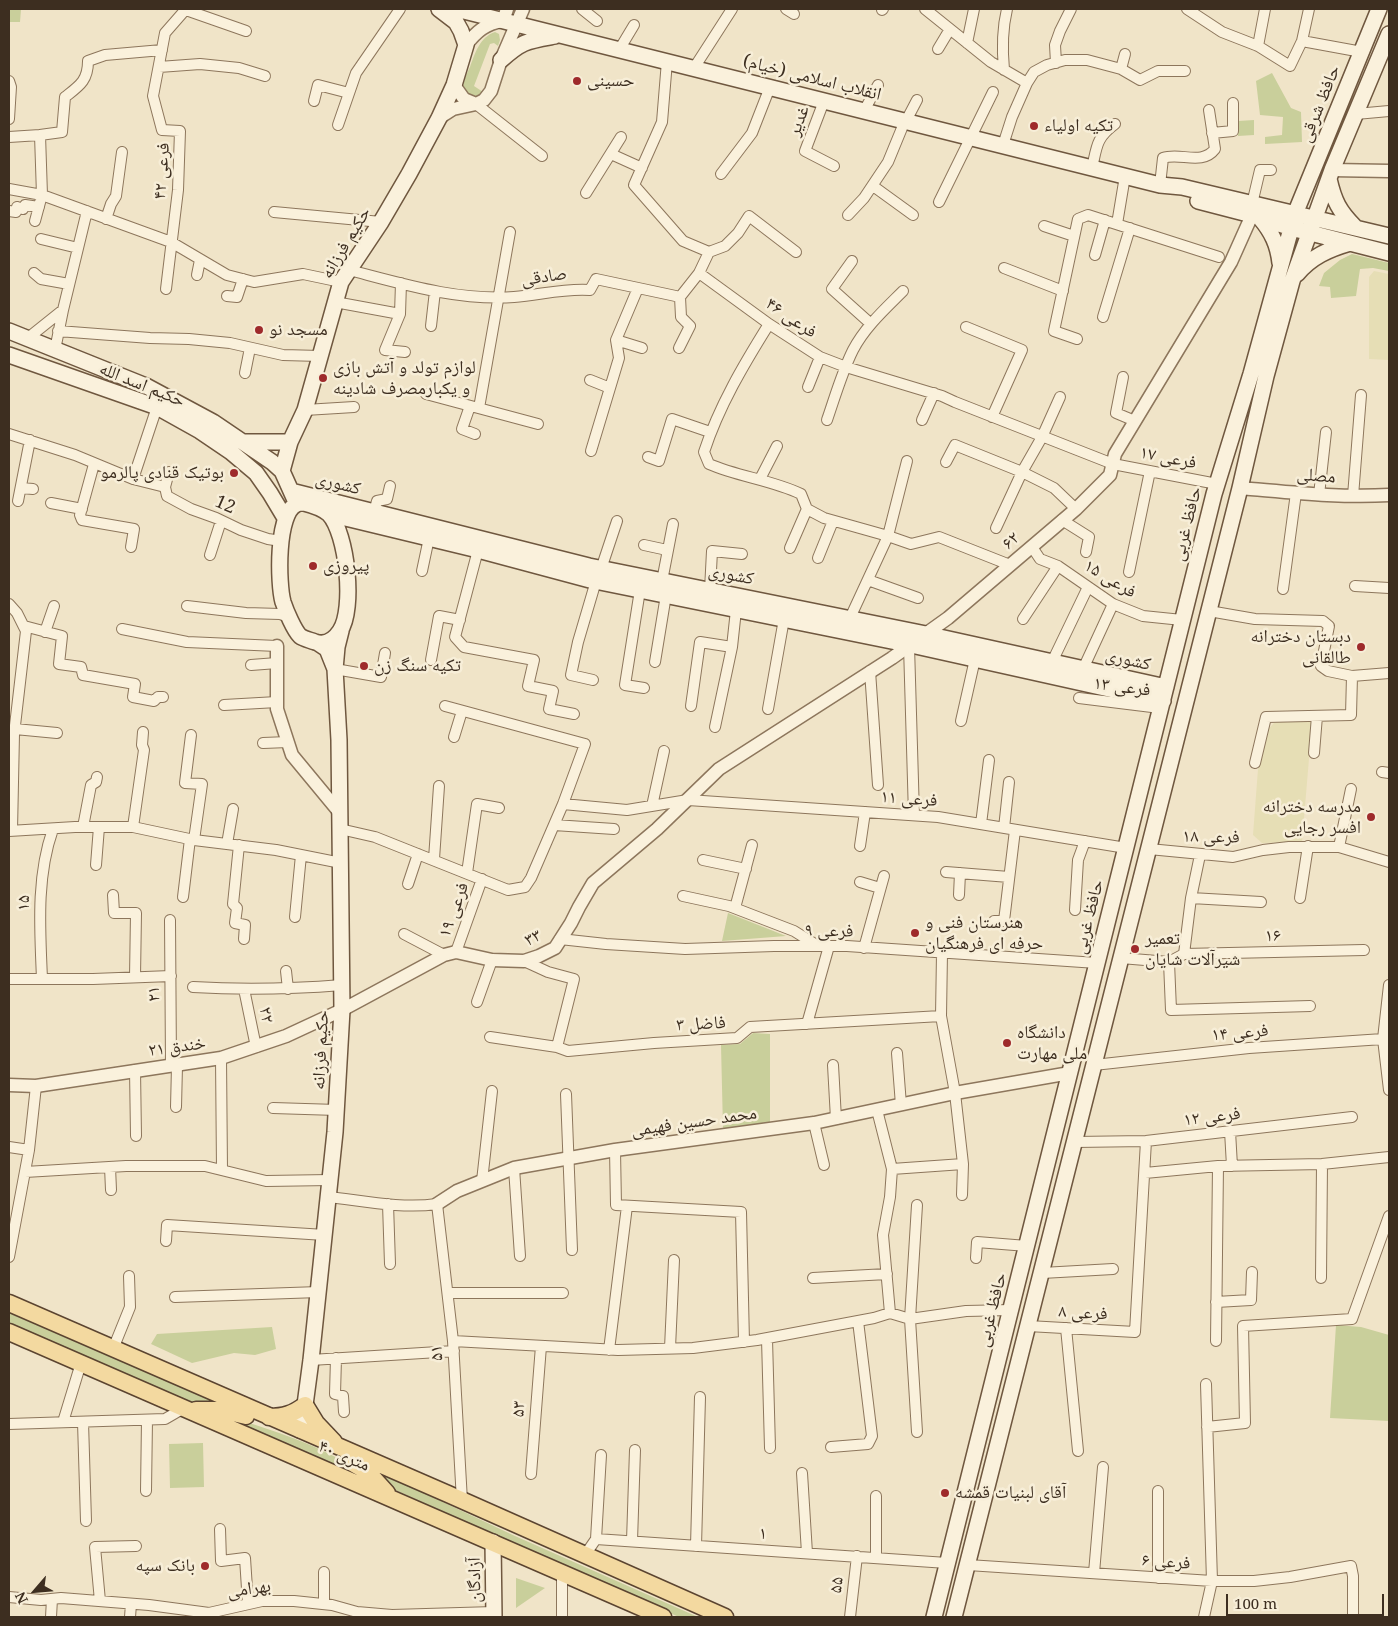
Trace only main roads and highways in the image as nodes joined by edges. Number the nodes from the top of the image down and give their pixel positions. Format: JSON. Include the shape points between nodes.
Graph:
{"nodes":[{"id":1,"x":439,"y":9,"type":"edge"},
{"id":2,"x":456,"y":9,"type":"edge"},
{"id":3,"x":1380,"y":9,"type":"edge"},
{"id":4,"x":509,"y":18,"type":"edge"},
{"id":5,"x":1389,"y":34,"type":"edge"},
{"id":6,"x":560,"y":35,"type":"junction"},
{"id":7,"x":501,"y":60,"type":"road end"},
{"id":8,"x":1331,"y":175,"type":"junction"},
{"id":9,"x":1307,"y":186,"type":"junction"},
{"id":10,"x":1259,"y":211,"type":"junction"},
{"id":11,"x":1293,"y":221,"type":"junction"},
{"id":12,"x":1312,"y":226,"type":"junction"},
{"id":13,"x":1354,"y":236,"type":"junction"},
{"id":14,"x":1389,"y":236,"type":"edge"},
{"id":15,"x":1389,"y":253,"type":"edge"},
{"id":16,"x":1281,"y":266,"type":"junction"},
{"id":17,"x":1292,"y":281,"type":"junction"},
{"id":18,"x":9,"y":331,"type":"edge"},
{"id":19,"x":9,"y":355,"type":"edge"},
{"id":20,"x":1251,"y":374,"type":"junction"},
{"id":21,"x":1266,"y":376,"type":"junction"},
{"id":22,"x":243,"y":442,"type":"junction"},
{"id":23,"x":290,"y":442,"type":"junction"},
{"id":24,"x":282,"y":471,"type":"junction"},
{"id":25,"x":294,"y":498,"type":"junction"},
{"id":26,"x":329,"y":514,"type":"junction"},
{"id":27,"x":285,"y":518,"type":"junction"},
{"id":28,"x":599,"y":575,"type":"junction"},
{"id":29,"x":341,"y":630,"type":"junction"},
{"id":30,"x":318,"y":643,"type":"junction"},
{"id":31,"x":335,"y":669,"type":"junction"},
{"id":32,"x":1162,"y":704,"type":"junction"},
{"id":33,"x":1179,"y":729,"type":"junction"},
{"id":34,"x":1150,"y":751,"type":"junction"},
{"id":35,"x":1172,"y":757,"type":"junction"},
{"id":36,"x":1033,"y":1223,"type":"junction"},
{"id":37,"x":1053,"y":1230,"type":"junction"},
{"id":38,"x":9,"y":1303,"type":"edge"},
{"id":39,"x":9,"y":1332,"type":"edge"},
{"id":40,"x":305,"y":1405,"type":"junction"},
{"id":41,"x":184,"y":1408,"type":"junction"},
{"id":42,"x":269,"y":1418,"type":"junction"},
{"id":43,"x":300,"y":1430,"type":"junction"},
{"id":44,"x":341,"y":1448,"type":"junction"},
{"id":45,"x":391,"y":1498,"type":"junction"},
{"id":46,"x":493,"y":1542,"type":"junction"},
{"id":47,"x":494,"y":1614,"type":"edge"},
{"id":48,"x":663,"y":1617,"type":"edge"},
{"id":49,"x":725,"y":1617,"type":"edge"},
{"id":50,"x":934,"y":1617,"type":"edge"},
{"id":51,"x":954,"y":1617,"type":"edge"}],
"edges":[{"from":1,"to":23,"type":"main road","name":"حکیم فرزانه","via":[[456,22],[466,44],[454,85],[381,222],[345,276],[305,410]]},
{"from":2,"to":4,"type":"main road","name":"انقلاب اسلامی (خیام)"},
{"from":3,"to":9,"type":"main road","name":"حافظ شرقی"},
{"from":4,"to":6,"type":"main road","name":"انقلاب اسلامی (خیام)"},
{"from":5,"to":8,"type":"main road","name":"حافظ شرقی"},
{"from":6,"to":7,"type":"main road","via":[[528,40]]},
{"from":6,"to":10,"type":"main road","name":"انقلاب اسلامی (خیام)","via":[[864,111],[904,124],[1003,145],[1160,185],[1182,187]]},
{"from":8,"to":12,"type":"main road","name":"حافظ شرقی"},
{"from":8,"to":13,"type":"main road","via":[[1333,198]]},
{"from":9,"to":10,"type":"main road","via":[[1285,204]]},
{"from":9,"to":11,"type":"main road","name":"حافظ شرقی"},
{"from":10,"to":11,"type":"main road","name":"انقلاب اسلامی (خیام)"},
{"from":10,"to":16,"type":"main road","via":[[1275,240]]},
{"from":11,"to":12,"type":"main road","name":"انقلاب اسلامی (خیام)"},
{"from":11,"to":16,"type":"main road","name":"حافظ غربی"},
{"from":12,"to":13,"type":"main road","name":"انقلاب اسلامی (خیام)"},
{"from":12,"to":17,"type":"main road"},
{"from":13,"to":14,"type":"main road"},
{"from":13,"to":15,"type":"main road"},
{"from":13,"to":17,"type":"main road","via":[[1318,256]]},
{"from":16,"to":20,"type":"main road","name":"حافظ غربی"},
{"from":17,"to":21,"type":"main road"},
{"from":18,"to":22,"type":"main road","name":"حکیم اسد الله","via":[[146,386]]},
{"from":19,"to":27,"type":"main road","name":"حکیم اسد الله","via":[[157,408],[200,431],[256,473]]},
{"from":20,"to":21,"type":"main road","via":[[1256,365],[1262,364],[1266,368]]},
{"from":20,"to":32,"type":"main road","name":"حافظ غربی","via":[[1217,484]]},
{"from":21,"to":33,"type":"main road"},
{"from":22,"to":23,"type":"main road"},
{"from":22,"to":24,"type":"main road","name":"حکیم اسد الله"},
{"from":23,"to":24,"type":"main road","name":"حکیم فرزانه"},
{"from":24,"to":25,"type":"main road"},
{"from":25,"to":26,"type":"main road","name":"کشوری"},
{"from":25,"to":27,"type":"main road"},
{"from":25,"to":28,"type":"main road","name":"کشوری","via":[[374,512]]},
{"from":26,"to":28,"type":"main road","name":"کشوری"},
{"from":26,"to":29,"type":"main road","via":[[340,534],[346,561],[347,613]]},
{"from":27,"to":30,"type":"main road","via":[[278,570],[283,601],[301,636]]},
{"from":28,"to":32,"type":"main road","name":"کشوری","via":[[666,596],[975,659]]},
{"from":28,"to":32,"type":"main road","name":"کشوری","via":[[710,590],[1083,669]]},
{"from":29,"to":30,"type":"main road","via":[[332,642]]},
{"from":29,"to":31,"type":"main road"},
{"from":30,"to":31,"type":"main road","via":[[327,649]]},
{"from":31,"to":40,"type":"main road","name":"حکیم فرزانه","via":[[340,740],[342,1010],[325,1235]]},
{"from":32,"to":33,"type":"main road","via":[[1162,727],[1167,731]]},
{"from":32,"to":34,"type":"main road","name":"حافظ غربی"},
{"from":33,"to":35,"type":"main road"},
{"from":34,"to":35,"type":"main road","via":[[1160,748]]},
{"from":34,"to":36,"type":"main road","name":"حافظ غربی"},
{"from":35,"to":37,"type":"main road"},
{"from":36,"to":37,"type":"main road"},
{"from":36,"to":50,"type":"main road","name":"حافظ غربی"},
{"from":37,"to":51,"type":"main road"},
{"from":38,"to":42,"type":"main road","name":"۴۰ متری"},
{"from":39,"to":41,"type":"main road","name":"۴۰ متری"},
{"from":40,"to":42,"type":"main road","via":[[294,1414]]},
{"from":40,"to":43,"type":"main road","name":"حکیم فرزانه"},
{"from":40,"to":44,"type":"main road","via":[[316,1423]]},
{"from":41,"to":43,"type":"main road","via":[[221,1410],[286,1432]]},
{"from":41,"to":45,"type":"main road","name":"۴۰ متری"},
{"from":42,"to":43,"type":"main road","name":"۴۰ متری"},
{"from":43,"to":44,"type":"main road","name":"۴۰ متری"},
{"from":43,"to":45,"type":"main road","via":[[305,1440],[368,1472]]},
{"from":44,"to":49,"type":"main road","name":"۴۰ متری"},
{"from":45,"to":46,"type":"main road","name":"۴۰ متری"},
{"from":46,"to":47,"type":"main road","name":"آزادگان"},
{"from":46,"to":48,"type":"main road","name":"۴۰ متری"}]}
